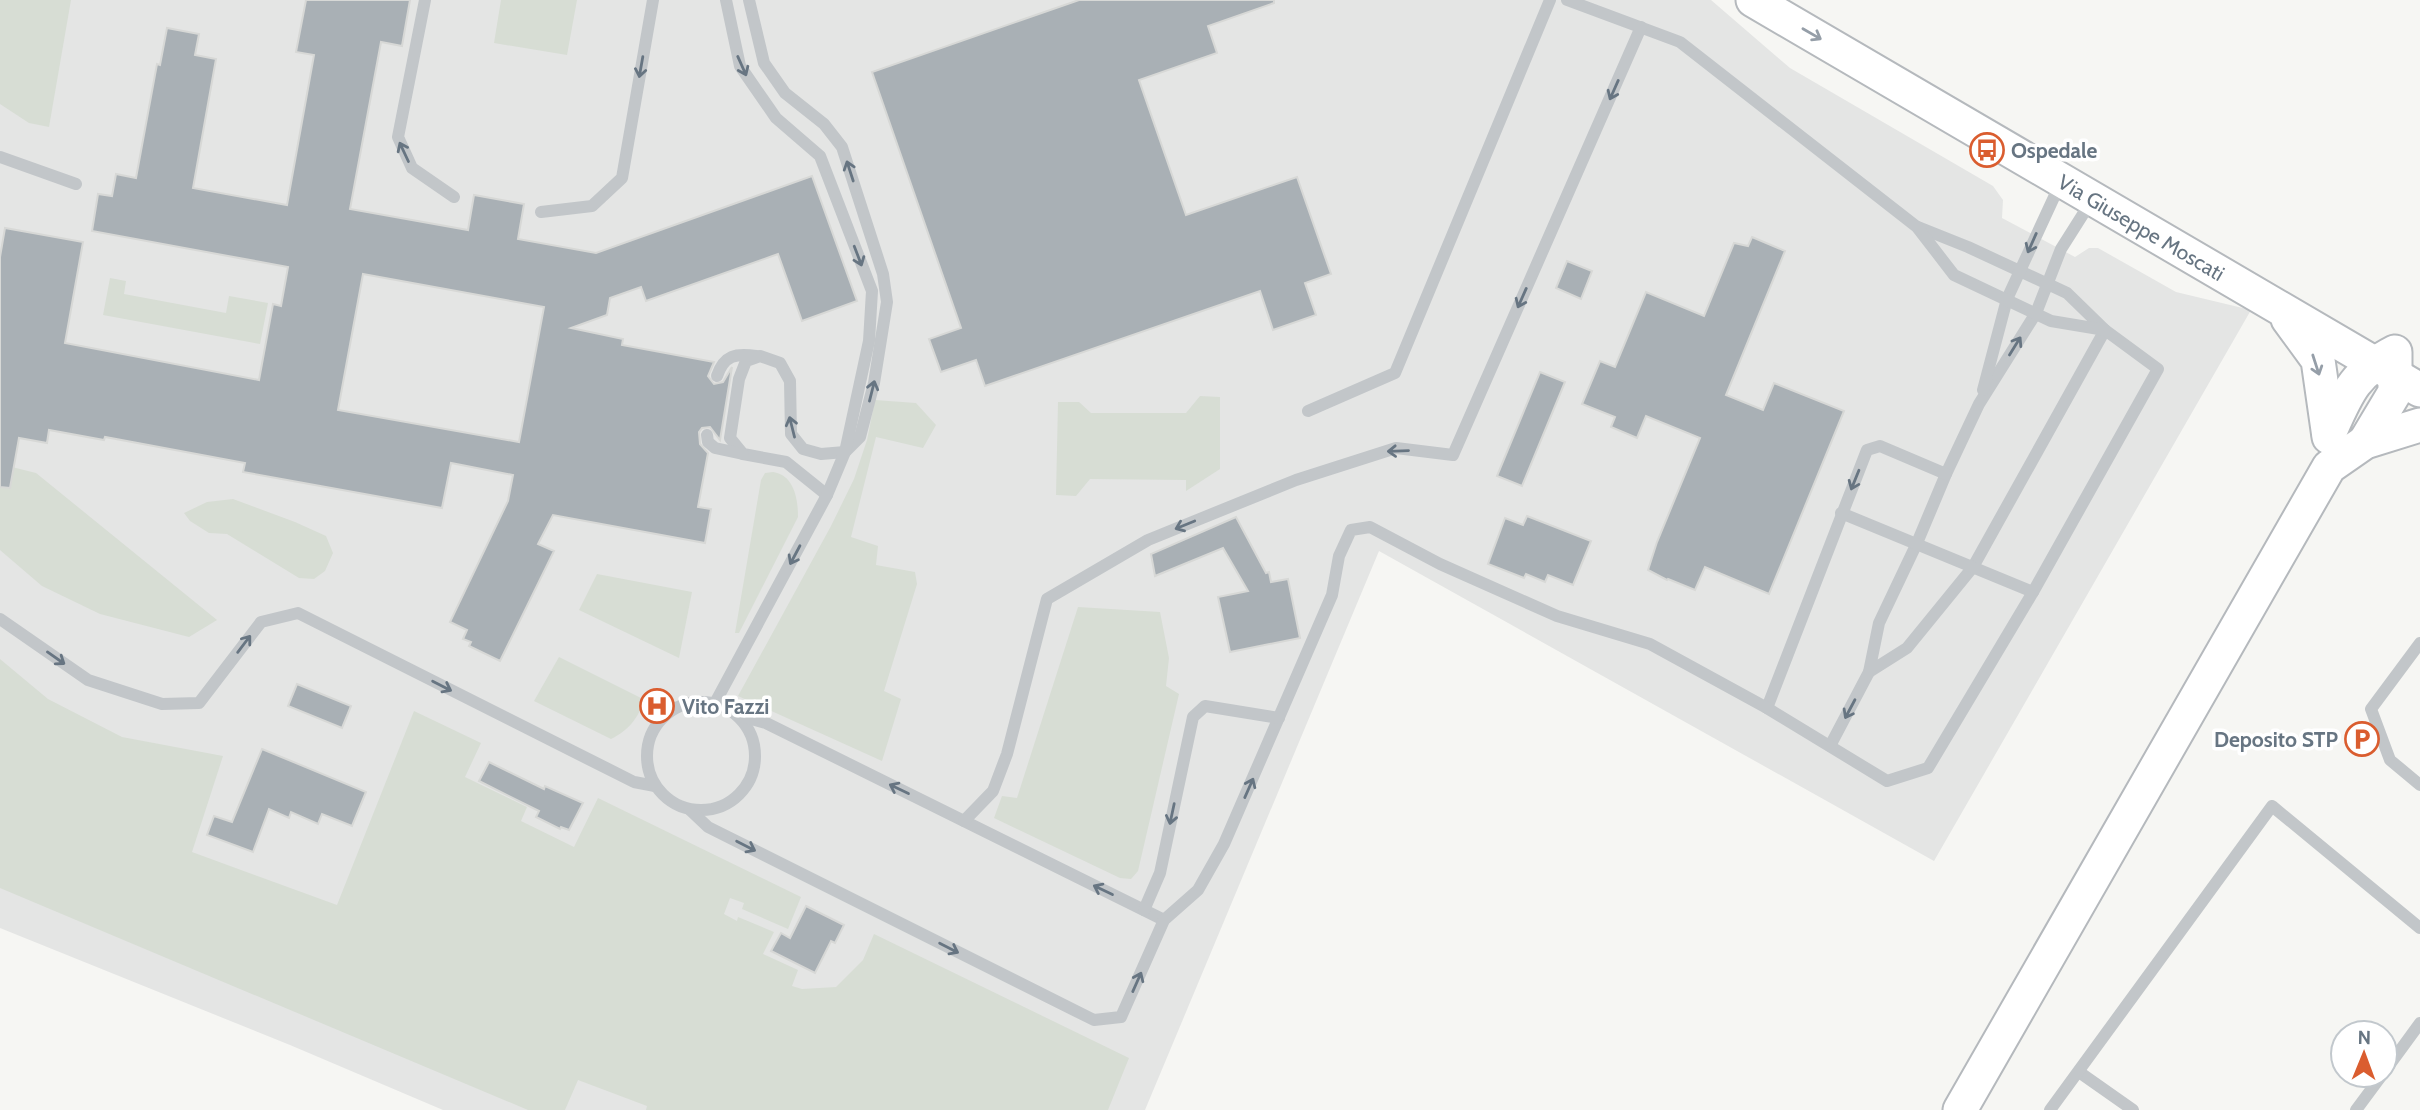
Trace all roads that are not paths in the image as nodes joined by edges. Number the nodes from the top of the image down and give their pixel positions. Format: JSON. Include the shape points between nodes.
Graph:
{"nodes":[{"id":1,"x":425,"y":0,"type":"edge"},
{"id":2,"x":653,"y":0,"type":"edge"},
{"id":3,"x":726,"y":0,"type":"edge"},
{"id":4,"x":749,"y":0,"type":"edge"},
{"id":5,"x":1550,"y":0,"type":"edge"},
{"id":6,"x":1567,"y":0,"type":"edge"},
{"id":7,"x":1753,"y":0,"type":"edge"},
{"id":8,"x":1797,"y":0,"type":"edge"},
{"id":9,"x":1641,"y":27,"type":"junction"},
{"id":10,"x":0,"y":157,"type":"edge"},
{"id":11,"x":2061,"y":181,"type":"junction"},
{"id":12,"x":76,"y":184,"type":"dead end"},
{"id":13,"x":454,"y":197,"type":"dead end"},
{"id":14,"x":2092,"y":200,"type":"junction"},
{"id":15,"x":541,"y":212,"type":"dead end"},
{"id":16,"x":1917,"y":227,"type":"junction"},
{"id":17,"x":2020,"y":270,"type":"junction"},
{"id":18,"x":2047,"y":284,"type":"junction"},
{"id":19,"x":2007,"y":299,"type":"junction"},
{"id":20,"x":2280,"y":308,"type":"junction"},
{"id":21,"x":2036,"y":313,"type":"junction"},
{"id":22,"x":2105,"y":330,"type":"junction"},
{"id":23,"x":760,"y":356,"type":"junction"},
{"id":24,"x":2401,"y":369,"type":"edge"},
{"id":25,"x":717,"y":376,"type":"dead end"},
{"id":26,"x":1979,"y":404,"type":"junction"},
{"id":27,"x":1308,"y":411,"type":"dead end"},
{"id":28,"x":2420,"y":425,"type":"edge"},
{"id":29,"x":2329,"y":434,"type":"junction"},
{"id":30,"x":707,"y":435,"type":"dead end"},
{"id":31,"x":2365,"y":442,"type":"junction"},
{"id":32,"x":845,"y":452,"type":"junction"},
{"id":33,"x":743,"y":454,"type":"junction"},
{"id":34,"x":2329,"y":467,"type":"junction"},
{"id":35,"x":1945,"y":474,"type":"junction"},
{"id":36,"x":827,"y":495,"type":"junction"},
{"id":37,"x":1841,"y":513,"type":"junction"},
{"id":38,"x":1917,"y":543,"type":"junction"},
{"id":39,"x":1973,"y":567,"type":"junction"},
{"id":40,"x":2033,"y":592,"type":"junction"},
{"id":41,"x":0,"y":619,"type":"edge"},
{"id":42,"x":2420,"y":643,"type":"edge"},
{"id":43,"x":1869,"y":672,"type":"junction"},
{"id":44,"x":715,"y":703,"type":"junction"},
{"id":45,"x":1767,"y":708,"type":"junction"},
{"id":46,"x":737,"y":715,"type":"junction"},
{"id":47,"x":1279,"y":718,"type":"junction"},
{"id":48,"x":1830,"y":747,"type":"junction"},
{"id":49,"x":2420,"y":785,"type":"edge"},
{"id":50,"x":655,"y":786,"type":"junction"},
{"id":51,"x":689,"y":809,"type":"junction"},
{"id":52,"x":964,"y":821,"type":"junction"},
{"id":53,"x":1144,"y":910,"type":"junction"},
{"id":54,"x":1164,"y":920,"type":"junction"},
{"id":55,"x":2420,"y":928,"type":"edge"},
{"id":56,"x":2420,"y":1023,"type":"edge"},
{"id":57,"x":2399,"y":1052,"type":"edge"},
{"id":58,"x":2079,"y":1072,"type":"junction"},
{"id":59,"x":2372,"y":1089,"type":"edge"},
{"id":60,"x":1961,"y":1104,"type":"edge"},
{"id":61,"x":2050,"y":1110,"type":"edge"},
{"id":62,"x":2133,"y":1110,"type":"edge"},
{"id":63,"x":2356,"y":1110,"type":"edge"}],
"edges":[{"from":13,"to":1,"type":"lane","one_way":true,"via":[[412,168],[398,137]]},
{"from":2,"to":15,"type":"lane","one_way":true,"via":[[622,178],[592,206]]},
{"from":3,"to":32,"type":"lane","one_way":true,"via":[[740,66],[776,118],[820,156],[872,291],[869,341]]},
{"from":32,"to":4,"type":"lane","one_way":true,"via":[[860,437],[874,383],[887,302],[883,274],[842,146],[824,124],[785,93],[764,63]]},
{"from":5,"to":27,"type":"lane","via":[[1395,373]]},
{"from":6,"to":9,"type":"lane"},
{"from":7,"to":11,"type":"street","name":"Via Giuseppe Moscati","one_way":true},
{"from":8,"to":24,"type":"street","name":"Via Giuseppe Moscati"},
{"from":9,"to":16,"type":"lane","via":[[1680,42]]},
{"from":9,"to":52,"type":"lane","one_way":true,"via":[[1453,455],[1396,448],[1296,480],[1147,540],[1047,599],[1007,754],[993,791]]},
{"from":10,"to":12,"type":"lane"},
{"from":11,"to":14,"type":"street","name":"Via Giuseppe Moscati"},
{"from":11,"to":17,"type":"lane","one_way":true},
{"from":14,"to":18,"type":"lane"},
{"from":14,"to":20,"type":"street","name":"Via Giuseppe Moscati"},
{"from":16,"to":17,"type":"lane"},
{"from":16,"to":19,"type":"lane","via":[[1954,275]]},
{"from":17,"to":18,"type":"lane"},
{"from":17,"to":19,"type":"lane"},
{"from":18,"to":21,"type":"lane"},
{"from":18,"to":22,"type":"lane","via":[[2067,293]]},
{"from":19,"to":21,"type":"lane"},
{"from":19,"to":26,"type":"lane"},
{"from":20,"to":24,"type":"street","name":"Via Giuseppe Moscati"},
{"from":20,"to":29,"type":"street","one_way":true,"via":[[2318,360]]},
{"from":21,"to":22,"type":"lane","via":[[2051,321]]},
{"from":26,"to":21,"type":"lane","one_way":true},
{"from":22,"to":39,"type":"lane"},
{"from":22,"to":40,"type":"lane","via":[[2158,369]]},
{"from":23,"to":25,"type":"lane","via":[[727,359]]},
{"from":32,"to":23,"type":"lane","one_way":true,"via":[[821,454],[803,449],[791,434],[790,381],[780,363]]},
{"from":23,"to":33,"type":"lane","via":[[746,361],[738,379],[730,438]]},
{"from":24,"to":29,"type":"street","via":[[2363,372]]},
{"from":24,"to":31,"type":"street","via":[[2395,392]]},
{"from":26,"to":35,"type":"lane"},
{"from":28,"to":31,"type":"street"},
{"from":29,"to":34,"type":"street"},
{"from":30,"to":33,"type":"lane","via":[[715,449]]},
{"from":31,"to":34,"type":"street"},
{"from":32,"to":36,"type":"lane"},
{"from":33,"to":36,"type":"lane","via":[[786,462]]},
{"from":34,"to":60,"type":"street"},
{"from":35,"to":37,"type":"lane","one_way":true,"via":[[1880,446],[1867,450]]},
{"from":35,"to":38,"type":"lane"},
{"from":36,"to":44,"type":"lane","one_way":true},
{"from":37,"to":38,"type":"lane"},
{"from":37,"to":45,"type":"lane"},
{"from":38,"to":39,"type":"lane"},
{"from":38,"to":43,"type":"lane","via":[[1879,623]]},
{"from":39,"to":40,"type":"lane"},
{"from":39,"to":43,"type":"lane","via":[[1907,648]]},
{"from":40,"to":48,"type":"lane","via":[[1928,768],[1887,781]]},
{"from":41,"to":50,"type":"lane","one_way":true,"via":[[88,680],[162,704],[199,703],[261,622],[298,613],[634,782]]},
{"from":42,"to":49,"type":"lane","via":[[2371,709],[2389,760]]},
{"from":43,"to":48,"type":"lane","one_way":true},
{"from":44,"to":46,"type":"lane"},
{"from":44,"to":50,"type":"lane","via":[[678,706],[657,724],[647,750]]},
{"from":45,"to":47,"type":"lane","via":[[1650,644],[1558,616],[1370,527],[1351,530],[1339,556],[1332,595]]},
{"from":45,"to":48,"type":"lane"},
{"from":46,"to":51,"type":"lane","via":[[749,729],[754,746],[750,780],[724,805]]},
{"from":52,"to":46,"type":"lane","one_way":true,"via":[[766,723]]},
{"from":47,"to":53,"type":"lane","one_way":true,"via":[[1205,706],[1193,717],[1160,873]]},
{"from":54,"to":47,"type":"lane","one_way":true,"via":[[1198,890],[1224,844]]},
{"from":50,"to":51,"type":"lane"},
{"from":51,"to":54,"type":"lane","one_way":true,"via":[[708,827],[1094,1020],[1121,1017]]},
{"from":53,"to":52,"type":"lane","one_way":true},
{"from":53,"to":54,"type":"lane"},
{"from":55,"to":58,"type":"lane","via":[[2272,806]]},
{"from":56,"to":57,"type":"lane"},
{"from":58,"to":61,"type":"lane"},
{"from":58,"to":62,"type":"lane"},
{"from":59,"to":63,"type":"lane"}]}
